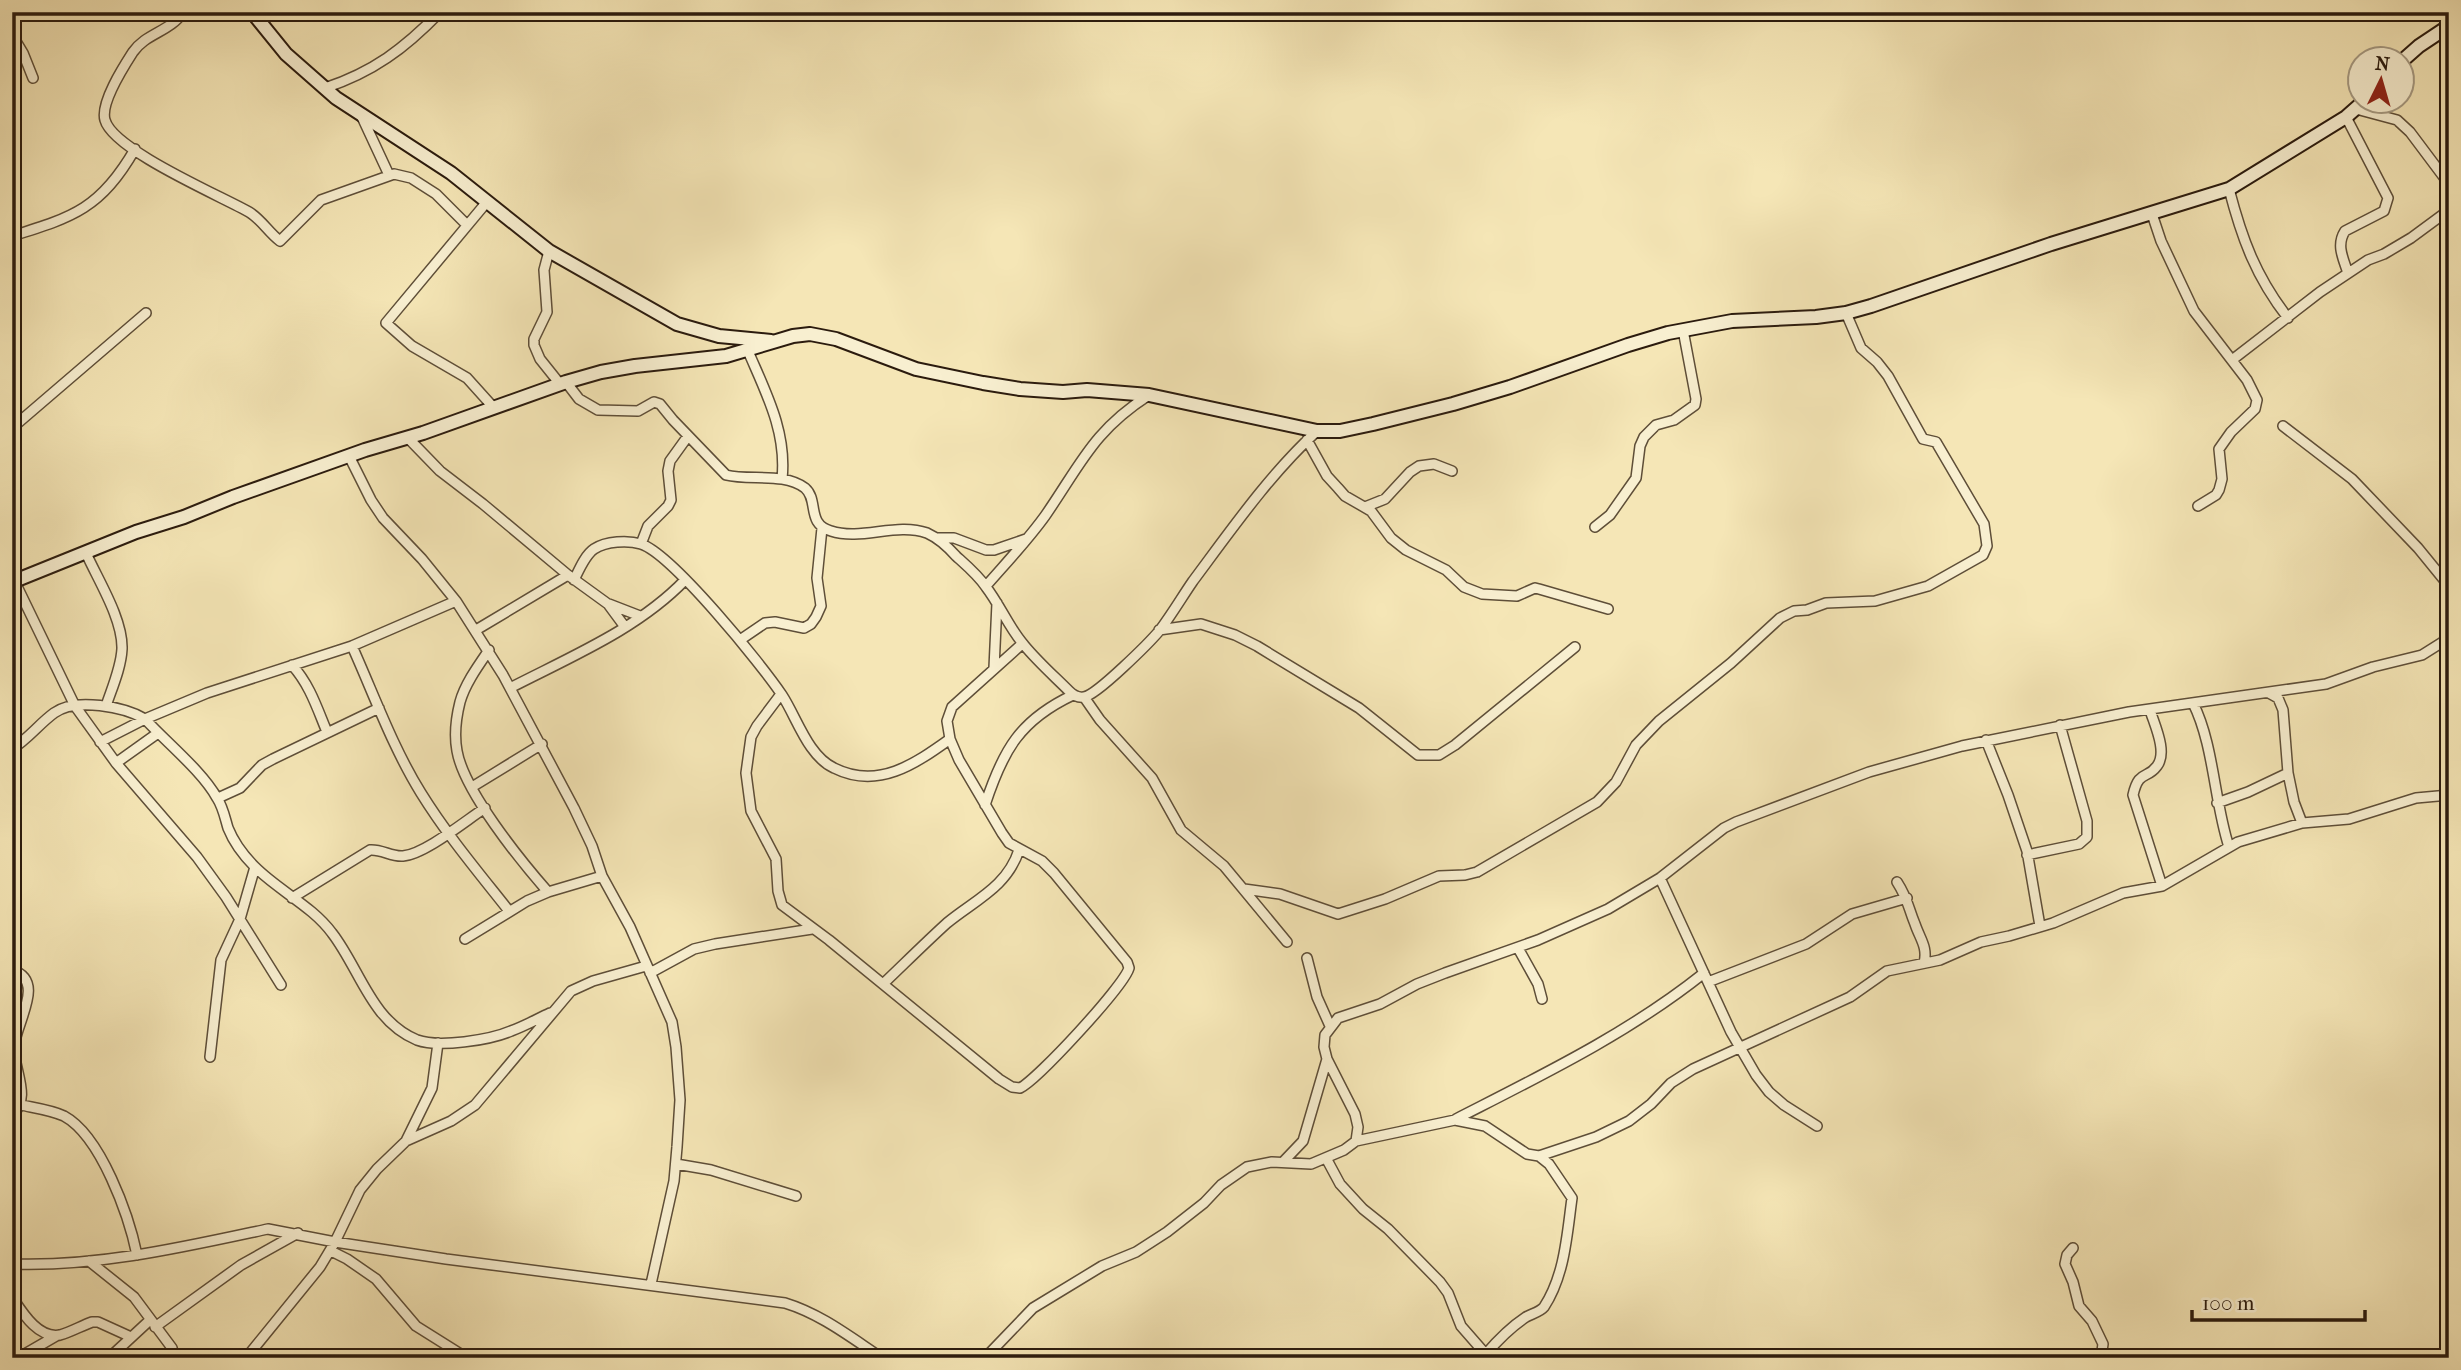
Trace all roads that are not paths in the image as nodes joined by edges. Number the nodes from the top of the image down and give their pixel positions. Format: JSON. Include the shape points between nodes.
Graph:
{"nodes":[{"id":1,"x":183,"y":12,"type":"edge"},
{"id":2,"x":253,"y":12,"type":"edge"},
{"id":3,"x":440,"y":12,"type":"edge"},
{"id":4,"x":2449,"y":26,"type":"edge"},
{"id":5,"x":12,"y":42,"type":"edge"},
{"id":6,"x":2416,"y":49,"type":"edge"},
{"id":7,"x":33,"y":78,"type":"dead end"},
{"id":8,"x":325,"y":88,"type":"junction"},
{"id":9,"x":2346,"y":115,"type":"edge"},
{"id":10,"x":2358,"y":116,"type":"edge"},
{"id":11,"x":2382,"y":116,"type":"edge"},
{"id":12,"x":362,"y":117,"type":"junction"},
{"id":13,"x":135,"y":149,"type":"junction"},
{"id":14,"x":389,"y":174,"type":"junction"},
{"id":15,"x":2449,"y":184,"type":"edge"},
{"id":16,"x":2229,"y":189,"type":"junction"},
{"id":17,"x":486,"y":203,"type":"junction"},
{"id":18,"x":2449,"y":210,"type":"edge"},
{"id":19,"x":2152,"y":214,"type":"junction"},
{"id":20,"x":467,"y":225,"type":"junction"},
{"id":21,"x":12,"y":236,"type":"edge"},
{"id":22,"x":549,"y":251,"type":"junction"},
{"id":23,"x":2348,"y":273,"type":"junction"},
{"id":24,"x":146,"y":313,"type":"dead end"},
{"id":25,"x":1846,"y":313,"type":"junction"},
{"id":26,"x":2288,"y":318,"type":"junction"},
{"id":27,"x":1683,"y":330,"type":"junction"},
{"id":28,"x":778,"y":342,"type":"junction"},
{"id":29,"x":748,"y":351,"type":"junction"},
{"id":30,"x":2232,"y":360,"type":"junction"},
{"id":31,"x":563,"y":383,"type":"junction"},
{"id":32,"x":1149,"y":395,"type":"junction"},
{"id":33,"x":494,"y":408,"type":"junction"},
{"id":34,"x":2283,"y":426,"type":"dead end"},
{"id":35,"x":12,"y":428,"type":"edge"},
{"id":36,"x":688,"y":436,"type":"junction"},
{"id":37,"x":1312,"y":436,"type":"junction"},
{"id":38,"x":408,"y":438,"type":"junction"},
{"id":39,"x":349,"y":457,"type":"junction"},
{"id":40,"x":1452,"y":471,"type":"dead end"},
{"id":41,"x":782,"y":480,"type":"junction"},
{"id":42,"x":2198,"y":506,"type":"dead end"},
{"id":43,"x":1365,"y":507,"type":"junction"},
{"id":44,"x":1595,"y":527,"type":"dead end"},
{"id":45,"x":822,"y":528,"type":"junction"},
{"id":46,"x":937,"y":538,"type":"junction"},
{"id":47,"x":1028,"y":538,"type":"junction"},
{"id":48,"x":641,"y":544,"type":"junction"},
{"id":49,"x":86,"y":553,"type":"junction"},
{"id":50,"x":571,"y":577,"type":"junction"},
{"id":51,"x":13,"y":580,"type":"edge"},
{"id":52,"x":685,"y":580,"type":"junction"},
{"id":53,"x":986,"y":586,"type":"junction"},
{"id":54,"x":2449,"y":586,"type":"edge"},
{"id":55,"x":456,"y":601,"type":"junction"},
{"id":56,"x":997,"y":603,"type":"junction"},
{"id":57,"x":608,"y":604,"type":"junction"},
{"id":58,"x":1608,"y":609,"type":"dead end"},
{"id":59,"x":640,"y":616,"type":"junction"},
{"id":60,"x":625,"y":626,"type":"junction"},
{"id":61,"x":476,"y":630,"type":"junction"},
{"id":62,"x":1160,"y":631,"type":"junction"},
{"id":63,"x":2449,"y":638,"type":"edge"},
{"id":64,"x":740,"y":640,"type":"junction"},
{"id":65,"x":1022,"y":643,"type":"junction"},
{"id":66,"x":352,"y":646,"type":"junction"},
{"id":67,"x":1575,"y":647,"type":"dead end"},
{"id":68,"x":489,"y":650,"type":"junction"},
{"id":69,"x":292,"y":665,"type":"junction"},
{"id":70,"x":994,"y":668,"type":"junction"},
{"id":71,"x":510,"y":688,"type":"junction"},
{"id":72,"x":2269,"y":693,"type":"junction"},
{"id":73,"x":781,"y":694,"type":"junction"},
{"id":74,"x":1073,"y":695,"type":"junction"},
{"id":75,"x":1084,"y":697,"type":"junction"},
{"id":76,"x":2193,"y":703,"type":"junction"},
{"id":77,"x":75,"y":706,"type":"junction"},
{"id":78,"x":106,"y":706,"type":"junction"},
{"id":79,"x":379,"y":708,"type":"junction"},
{"id":80,"x":2150,"y":710,"type":"junction"},
{"id":81,"x":145,"y":719,"type":"junction"},
{"id":82,"x":2060,"y":724,"type":"junction"},
{"id":83,"x":327,"y":732,"type":"junction"},
{"id":84,"x":158,"y":733,"type":"junction"},
{"id":85,"x":950,"y":739,"type":"junction"},
{"id":86,"x":1986,"y":740,"type":"junction"},
{"id":87,"x":100,"y":741,"type":"junction"},
{"id":88,"x":542,"y":744,"type":"junction"},
{"id":89,"x":12,"y":749,"type":"edge"},
{"id":90,"x":116,"y":763,"type":"junction"},
{"id":91,"x":2288,"y":774,"type":"junction"},
{"id":92,"x":472,"y":787,"type":"junction"},
{"id":93,"x":2449,"y":795,"type":"edge"},
{"id":94,"x":218,"y":798,"type":"junction"},
{"id":95,"x":2217,"y":803,"type":"junction"},
{"id":96,"x":985,"y":805,"type":"junction"},
{"id":97,"x":485,"y":808,"type":"junction"},
{"id":98,"x":2302,"y":823,"type":"junction"},
{"id":99,"x":448,"y":833,"type":"junction"},
{"id":100,"x":2229,"y":847,"type":"junction"},
{"id":101,"x":1019,"y":850,"type":"junction"},
{"id":102,"x":2028,"y":855,"type":"junction"},
{"id":103,"x":256,"y":867,"type":"junction"},
{"id":104,"x":602,"y":876,"type":"junction"},
{"id":105,"x":1660,"y":878,"type":"junction"},
{"id":106,"x":1897,"y":882,"type":"dead end"},
{"id":107,"x":2161,"y":886,"type":"junction"},
{"id":108,"x":1244,"y":889,"type":"junction"},
{"id":109,"x":548,"y":892,"type":"junction"},
{"id":110,"x":292,"y":898,"type":"junction"},
{"id":111,"x":1907,"y":898,"type":"junction"},
{"id":112,"x":509,"y":911,"type":"junction"},
{"id":113,"x":240,"y":919,"type":"junction"},
{"id":114,"x":2040,"y":926,"type":"junction"},
{"id":115,"x":813,"y":929,"type":"junction"},
{"id":116,"x":465,"y":939,"type":"dead end"},
{"id":117,"x":1287,"y":942,"type":"dead end"},
{"id":118,"x":1518,"y":948,"type":"junction"},
{"id":119,"x":1307,"y":958,"type":"dead end"},
{"id":120,"x":1924,"y":963,"type":"junction"},
{"id":121,"x":648,"y":969,"type":"junction"},
{"id":122,"x":12,"y":970,"type":"edge"},
{"id":123,"x":1706,"y":977,"type":"junction"},
{"id":124,"x":883,"y":984,"type":"junction"},
{"id":125,"x":281,"y":985,"type":"dead end"},
{"id":126,"x":1542,"y":999,"type":"dead end"},
{"id":127,"x":550,"y":1013,"type":"junction"},
{"id":128,"x":1330,"y":1026,"type":"junction"},
{"id":129,"x":438,"y":1043,"type":"junction"},
{"id":130,"x":1739,"y":1047,"type":"junction"},
{"id":131,"x":210,"y":1057,"type":"dead end"},
{"id":132,"x":1327,"y":1059,"type":"junction"},
{"id":133,"x":21,"y":1105,"type":"junction"},
{"id":134,"x":12,"y":1115,"type":"edge"},
{"id":135,"x":1455,"y":1119,"type":"junction"},
{"id":136,"x":1817,"y":1126,"type":"dead end"},
{"id":137,"x":406,"y":1141,"type":"junction"},
{"id":138,"x":1356,"y":1141,"type":"junction"},
{"id":139,"x":1539,"y":1156,"type":"junction"},
{"id":140,"x":1326,"y":1158,"type":"junction"},
{"id":141,"x":1283,"y":1162,"type":"junction"},
{"id":142,"x":676,"y":1164,"type":"junction"},
{"id":143,"x":796,"y":1196,"type":"dead end"},
{"id":144,"x":298,"y":1233,"type":"junction"},
{"id":145,"x":333,"y":1247,"type":"junction"},
{"id":146,"x":2073,"y":1248,"type":"dead end"},
{"id":147,"x":137,"y":1255,"type":"junction"},
{"id":148,"x":89,"y":1261,"type":"junction"},
{"id":149,"x":12,"y":1264,"type":"edge"},
{"id":150,"x":652,"y":1284,"type":"junction"},
{"id":151,"x":12,"y":1297,"type":"edge"},
{"id":152,"x":153,"y":1323,"type":"junction"},
{"id":153,"x":57,"y":1336,"type":"junction"},
{"id":154,"x":131,"y":1337,"type":"junction"},
{"id":155,"x":1487,"y":1356,"type":"edge"},
{"id":156,"x":2099,"y":1356,"type":"edge"},
{"id":157,"x":18,"y":1358,"type":"edge"},
{"id":158,"x":109,"y":1358,"type":"edge"},
{"id":159,"x":174,"y":1358,"type":"edge"},
{"id":160,"x":246,"y":1358,"type":"edge"},
{"id":161,"x":467,"y":1358,"type":"edge"},
{"id":162,"x":881,"y":1358,"type":"edge"},
{"id":163,"x":985,"y":1358,"type":"edge"}],
"edges":[{"from":1,"to":13,"type":"street","via":[[173,25],[136,48],[105,108],[108,128]]},
{"from":2,"to":8,"type":"street","via":[[286,54]]},
{"from":3,"to":8,"type":"street","via":[[369,71]]},
{"from":4,"to":6,"type":"street"},
{"from":5,"to":7,"type":"street","via":[[23,53]]},
{"from":8,"to":12,"type":"street"},
{"from":9,"to":16,"type":"street"},
{"from":10,"to":23,"type":"street","via":[[2388,198],[2384,211],[2345,230],[2340,249]]},
{"from":11,"to":15,"type":"street","via":[[2397,120],[2410,132]]},
{"from":12,"to":14,"type":"street"},
{"from":12,"to":17,"type":"street","via":[[451,173]]},
{"from":13,"to":14,"type":"street","via":[[169,172],[250,213],[281,241],[321,200]]},
{"from":13,"to":21,"type":"street","via":[[94,202],[45,227]]},
{"from":14,"to":20,"type":"street","via":[[417,181]]},
{"from":16,"to":19,"type":"street"},
{"from":16,"to":26,"type":"street","via":[[2256,270]]},
{"from":17,"to":20,"type":"street"},
{"from":17,"to":22,"type":"street"},
{"from":18,"to":23,"type":"street","via":[[2411,238]]},
{"from":19,"to":25,"type":"street"},
{"from":19,"to":30,"type":"street","via":[[2194,311]]},
{"from":20,"to":33,"type":"street","via":[[386,323],[412,346],[467,378]]},
{"from":22,"to":28,"type":"street","via":[[677,324],[719,336]]},
{"from":22,"to":31,"type":"street","via":[[544,270],[547,312],[534,345],[540,359]]},
{"from":23,"to":26,"type":"street"},
{"from":24,"to":35,"type":"street"},
{"from":25,"to":27,"type":"street","via":[[1732,321]]},
{"from":25,"to":108,"type":"street","via":[[1861,348],[1888,376],[1923,439],[1936,442],[1984,524],[1987,546],[1983,555],[1928,586],[1875,601],[1826,603],[1780,618],[1659,720],[1597,802],[1477,872],[1439,876],[1338,914],[1280,894]]},
{"from":26,"to":30,"type":"street"},
{"from":27,"to":37,"type":"street","via":[[1427,411]]},
{"from":27,"to":44,"type":"street","via":[[1695,405],[1674,420],[1656,425],[1644,437],[1636,478],[1610,515]]},
{"from":28,"to":29,"type":"street"},
{"from":28,"to":32,"type":"street","via":[[793,336],[823,335],[916,369],[983,383]]},
{"from":29,"to":31,"type":"street","via":[[635,366]]},
{"from":29,"to":41,"type":"street","via":[[774,409]]},
{"from":30,"to":42,"type":"street","via":[[2255,394],[2255,409],[2223,440],[2219,490]]},
{"from":31,"to":33,"type":"street"},
{"from":31,"to":36,"type":"street","via":[[598,410],[638,411],[657,402]]},
{"from":32,"to":37,"type":"street"},
{"from":32,"to":47,"type":"street","via":[[1103,430]]},
{"from":33,"to":38,"type":"street"},
{"from":34,"to":54,"type":"street","via":[[2352,479]]},
{"from":36,"to":41,"type":"street","via":[[726,475]]},
{"from":36,"to":48,"type":"street","via":[[670,461],[671,500],[648,526]]},
{"from":37,"to":43,"type":"street","via":[[1327,476],[1345,496]]},
{"from":37,"to":62,"type":"street","via":[[1240,520]]},
{"from":38,"to":39,"type":"street"},
{"from":38,"to":50,"type":"street","via":[[440,471]]},
{"from":39,"to":49,"type":"street"},
{"from":39,"to":55,"type":"street","via":[[383,518]]},
{"from":40,"to":43,"type":"street","via":[[1434,464],[1419,466],[1385,499]]},
{"from":41,"to":45,"type":"street","via":[[808,491]]},
{"from":43,"to":58,"type":"street","via":[[1399,544],[1446,570],[1472,591],[1517,596],[1535,588]]},
{"from":45,"to":46,"type":"street","via":[[858,534],[911,530]]},
{"from":45,"to":64,"type":"street","via":[[817,578],[821,606],[811,624],[804,628],[765,623]]},
{"from":46,"to":47,"type":"street","via":[[954,538],[986,550]]},
{"from":46,"to":53,"type":"street"},
{"from":47,"to":53,"type":"street"},
{"from":48,"to":50,"type":"street","via":[[624,542],[594,549]]},
{"from":48,"to":52,"type":"street"},
{"from":49,"to":51,"type":"street"},
{"from":49,"to":78,"type":"street","via":[[121,638],[120,663]]},
{"from":50,"to":57,"type":"street"},
{"from":50,"to":61,"type":"street"},
{"from":51,"to":77,"type":"street"},
{"from":52,"to":59,"type":"street"},
{"from":52,"to":64,"type":"street"},
{"from":53,"to":56,"type":"street"},
{"from":55,"to":61,"type":"street"},
{"from":55,"to":66,"type":"street"},
{"from":56,"to":65,"type":"street"},
{"from":56,"to":70,"type":"street"},
{"from":57,"to":59,"type":"street"},
{"from":57,"to":60,"type":"street"},
{"from":59,"to":60,"type":"street"},
{"from":60,"to":71,"type":"street"},
{"from":61,"to":68,"type":"street"},
{"from":62,"to":67,"type":"street","via":[[1201,624],[1235,635],[1359,708],[1418,755],[1439,755],[1455,745]]},
{"from":62,"to":75,"type":"street","via":[[1100,688]]},
{"from":63,"to":72,"type":"street","via":[[2422,654],[2326,684]]},
{"from":64,"to":73,"type":"street"},
{"from":65,"to":70,"type":"street"},
{"from":65,"to":74,"type":"street"},
{"from":66,"to":69,"type":"street"},
{"from":66,"to":79,"type":"street"},
{"from":68,"to":71,"type":"street"},
{"from":68,"to":92,"type":"street","via":[[465,689],[455,735],[462,769]]},
{"from":69,"to":81,"type":"street"},
{"from":69,"to":83,"type":"street","via":[[310,691]]},
{"from":70,"to":85,"type":"street","via":[[952,708],[947,721]]},
{"from":71,"to":88,"type":"street"},
{"from":72,"to":76,"type":"street"},
{"from":72,"to":91,"type":"street","via":[[2278,698],[2283,710]]},
{"from":73,"to":85,"type":"street","via":[[820,759],[844,773],[885,776],[919,762]]},
{"from":73,"to":115,"type":"street","via":[[751,737],[747,794],[776,859],[782,905]]},
{"from":74,"to":75,"type":"street"},
{"from":74,"to":96,"type":"street","via":[[1029,722],[997,770]]},
{"from":75,"to":108,"type":"street","via":[[1152,778],[1181,830]]},
{"from":76,"to":80,"type":"street"},
{"from":76,"to":95,"type":"street","via":[[2203,729]]},
{"from":77,"to":78,"type":"street"},
{"from":77,"to":87,"type":"street"},
{"from":77,"to":89,"type":"street","via":[[55,711]]},
{"from":78,"to":81,"type":"street"},
{"from":79,"to":83,"type":"street"},
{"from":79,"to":99,"type":"street","via":[[420,792]]},
{"from":80,"to":82,"type":"street"},
{"from":80,"to":107,"type":"street","via":[[2160,758],[2158,766],[2136,783],[2133,795]]},
{"from":81,"to":84,"type":"street"},
{"from":81,"to":87,"type":"street"},
{"from":82,"to":86,"type":"street"},
{"from":82,"to":102,"type":"street","via":[[2087,821],[2087,837],[2079,844]]},
{"from":83,"to":94,"type":"street","via":[[262,765],[240,788]]},
{"from":84,"to":90,"type":"street"},
{"from":84,"to":94,"type":"street"},
{"from":85,"to":96,"type":"street"},
{"from":86,"to":102,"type":"street"},
{"from":86,"to":105,"type":"street","via":[[1869,772],[1736,822]]},
{"from":87,"to":90,"type":"street"},
{"from":88,"to":92,"type":"street"},
{"from":88,"to":104,"type":"street"},
{"from":90,"to":113,"type":"street","via":[[184,841]]},
{"from":91,"to":95,"type":"street"},
{"from":91,"to":98,"type":"street"},
{"from":92,"to":97,"type":"street"},
{"from":93,"to":98,"type":"street","via":[[2416,798],[2359,817]]},
{"from":94,"to":103,"type":"street","via":[[229,831]]},
{"from":95,"to":100,"type":"street"},
{"from":96,"to":101,"type":"street","via":[[1009,843]]},
{"from":97,"to":99,"type":"street"},
{"from":97,"to":109,"type":"street"},
{"from":98,"to":100,"type":"street"},
{"from":99,"to":110,"type":"street","via":[[405,856],[370,850]]},
{"from":99,"to":112,"type":"street"},
{"from":100,"to":107,"type":"street"},
{"from":101,"to":124,"type":"street","via":[[1007,876],[994,890],[949,922]]},
{"from":101,"to":124,"type":"street","via":[[1054,873],[1129,968],[1121,984],[1036,1076],[1020,1088],[1006,1084]]},
{"from":102,"to":114,"type":"street"},
{"from":103,"to":110,"type":"street"},
{"from":103,"to":113,"type":"street"},
{"from":104,"to":109,"type":"street"},
{"from":104,"to":121,"type":"street"},
{"from":105,"to":118,"type":"street","via":[[1608,909]]},
{"from":105,"to":123,"type":"street"},
{"from":106,"to":111,"type":"street"},
{"from":107,"to":114,"type":"street","via":[[2123,893]]},
{"from":108,"to":117,"type":"street"},
{"from":109,"to":112,"type":"street"},
{"from":110,"to":129,"type":"street","via":[[332,933],[385,1018],[419,1041]]},
{"from":111,"to":120,"type":"street","via":[[1926,950]]},
{"from":111,"to":123,"type":"street","via":[[1852,914],[1805,944]]},
{"from":112,"to":116,"type":"street"},
{"from":113,"to":125,"type":"street"},
{"from":113,"to":131,"type":"street","via":[[221,960]]},
{"from":114,"to":120,"type":"street"},
{"from":115,"to":121,"type":"street","via":[[694,949]]},
{"from":115,"to":124,"type":"street"},
{"from":118,"to":126,"type":"street"},
{"from":118,"to":128,"type":"street","via":[[1417,984],[1380,1004],[1338,1018]]},
{"from":119,"to":128,"type":"street"},
{"from":120,"to":130,"type":"street","via":[[1887,971],[1850,997]]},
{"from":121,"to":127,"type":"street","via":[[579,986]]},
{"from":121,"to":142,"type":"street","via":[[676,1047],[680,1100]]},
{"from":122,"to":133,"type":"street","via":[[26,979],[30,990],[14,1043]]},
{"from":123,"to":130,"type":"street"},
{"from":123,"to":135,"type":"street","via":[[1609,1040]]},
{"from":127,"to":129,"type":"street","via":[[510,1032]]},
{"from":127,"to":137,"type":"street","via":[[475,1105]]},
{"from":128,"to":132,"type":"street","via":[[1325,1035]]},
{"from":129,"to":137,"type":"street","via":[[432,1088]]},
{"from":130,"to":136,"type":"street","via":[[1769,1092]]},
{"from":130,"to":139,"type":"street","via":[[1679,1077],[1629,1121]]},
{"from":132,"to":138,"type":"street","via":[[1355,1114]]},
{"from":132,"to":141,"type":"street","via":[[1303,1140]]},
{"from":133,"to":134,"type":"street"},
{"from":133,"to":147,"type":"street","via":[[64,1116],[79,1128],[119,1195]]},
{"from":135,"to":138,"type":"street"},
{"from":135,"to":139,"type":"street","via":[[1485,1126],[1527,1154]]},
{"from":137,"to":145,"type":"street","via":[[360,1190]]},
{"from":138,"to":140,"type":"street"},
{"from":139,"to":155,"type":"street","via":[[1572,1198],[1563,1260],[1542,1309],[1523,1319]]},
{"from":140,"to":141,"type":"street","via":[[1311,1164]]},
{"from":140,"to":155,"type":"street","via":[[1340,1184],[1440,1282],[1461,1326]]},
{"from":141,"to":163,"type":"street","via":[[1258,1163],[1238,1173],[1136,1252],[1102,1266],[1033,1308]]},
{"from":142,"to":143,"type":"street"},
{"from":142,"to":150,"type":"street"},
{"from":144,"to":145,"type":"street"},
{"from":144,"to":147,"type":"street","via":[[268,1229]]},
{"from":144,"to":152,"type":"street"},
{"from":145,"to":150,"type":"street"},
{"from":145,"to":160,"type":"street"},
{"from":145,"to":161,"type":"street","via":[[376,1279],[416,1326]]},
{"from":146,"to":156,"type":"street","via":[[2065,1264],[2078,1306],[2103,1344]]},
{"from":147,"to":148,"type":"street"},
{"from":148,"to":149,"type":"street"},
{"from":148,"to":152,"type":"street","via":[[125,1288]]},
{"from":150,"to":162,"type":"street","via":[[785,1303],[827,1321]]},
{"from":151,"to":153,"type":"street","via":[[33,1324]]},
{"from":152,"to":154,"type":"street"},
{"from":152,"to":159,"type":"street"},
{"from":153,"to":154,"type":"street","via":[[98,1322]]},
{"from":153,"to":157,"type":"street"},
{"from":154,"to":158,"type":"street"}]}
